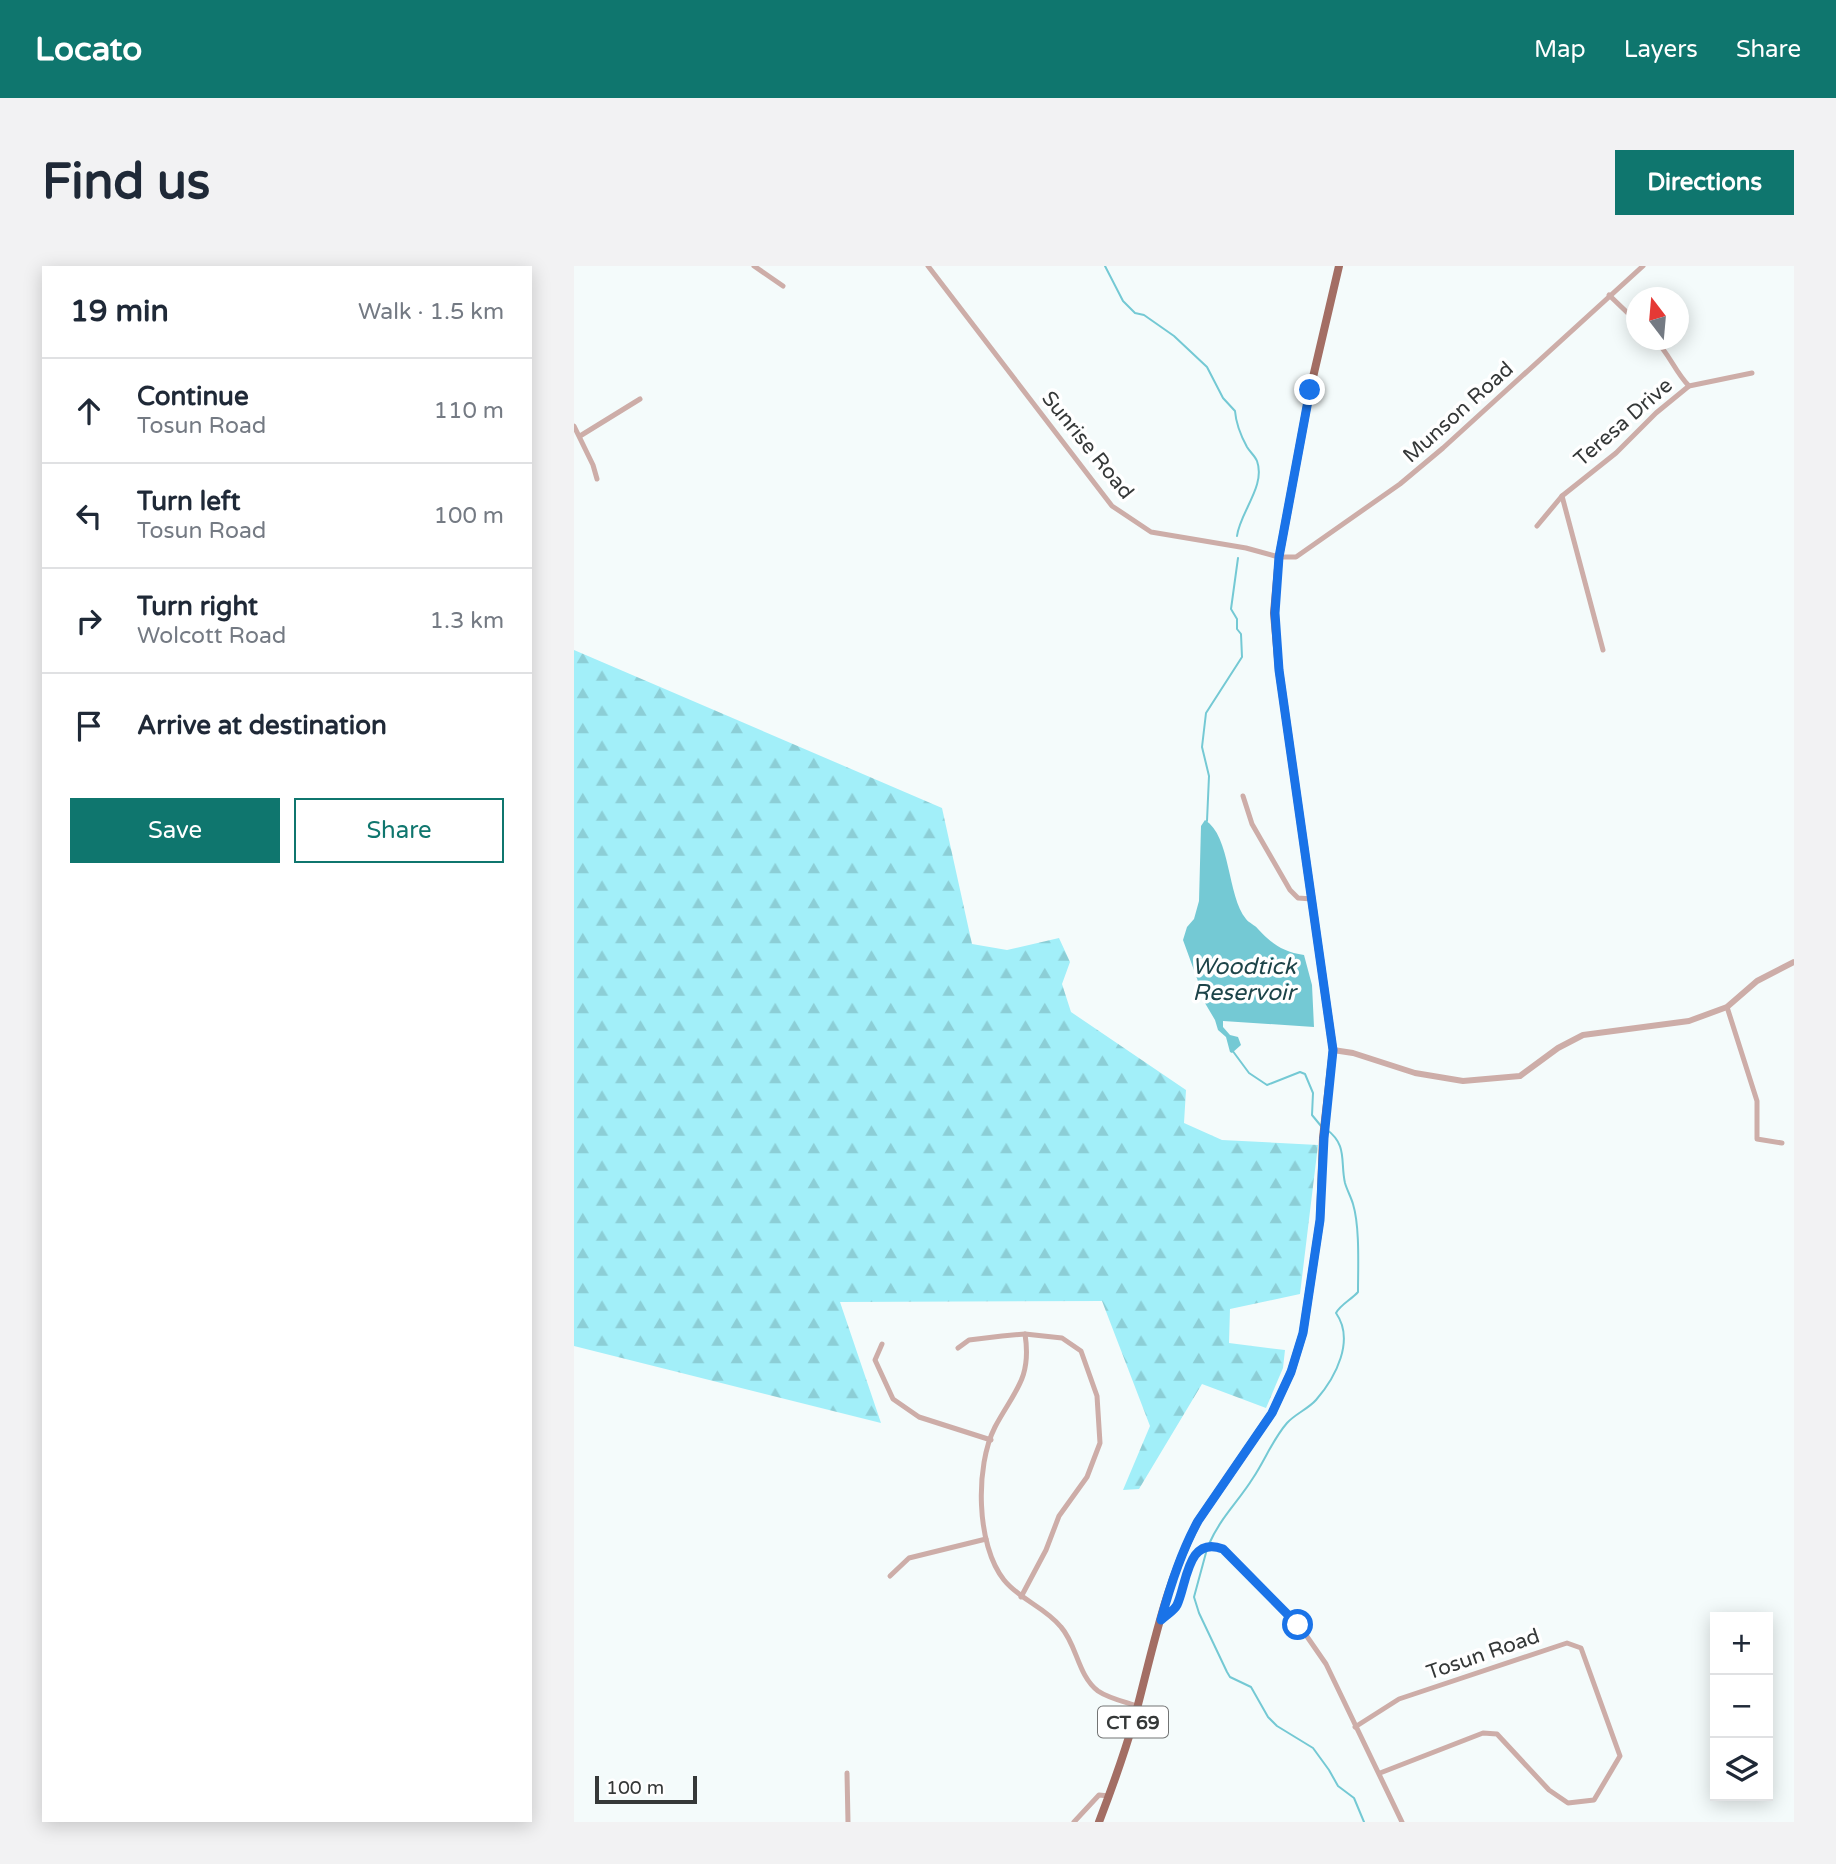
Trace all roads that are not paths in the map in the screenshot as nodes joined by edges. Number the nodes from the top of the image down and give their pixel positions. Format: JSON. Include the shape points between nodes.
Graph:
{"nodes":[{"id":1,"x":754,"y":266,"type":"edge"},
{"id":2,"x":928,"y":266,"type":"edge"},
{"id":3,"x":1339,"y":266,"type":"edge"},
{"id":4,"x":1643,"y":266,"type":"edge"},
{"id":5,"x":783,"y":286,"type":"dead end"},
{"id":6,"x":1609,"y":295,"type":"junction"},
{"id":7,"x":1626,"y":311,"type":"edge"},
{"id":8,"x":1664,"y":350,"type":"edge"},
{"id":9,"x":1752,"y":373,"type":"dead end"},
{"id":10,"x":1689,"y":386,"type":"junction"},
{"id":11,"x":639,"y":399,"type":"dead end"},
{"id":12,"x":574,"y":426,"type":"edge"},
{"id":13,"x":580,"y":436,"type":"junction"},
{"id":14,"x":597,"y":479,"type":"dead end"},
{"id":15,"x":1562,"y":496,"type":"junction"},
{"id":16,"x":1537,"y":526,"type":"dead end"},
{"id":17,"x":1279,"y":557,"type":"junction"},
{"id":18,"x":1603,"y":650,"type":"dead end"},
{"id":19,"x":1243,"y":796,"type":"dead end"},
{"id":20,"x":1312,"y":900,"type":"junction"},
{"id":21,"x":1794,"y":962,"type":"edge"},
{"id":22,"x":1727,"y":1007,"type":"junction"},
{"id":23,"x":1333,"y":1050,"type":"junction"},
{"id":24,"x":1782,"y":1143,"type":"dead end"},
{"id":25,"x":1025,"y":1334,"type":"junction"},
{"id":26,"x":882,"y":1344,"type":"dead end"},
{"id":27,"x":958,"y":1348,"type":"dead end"},
{"id":28,"x":991,"y":1440,"type":"junction"},
{"id":29,"x":986,"y":1539,"type":"junction"},
{"id":30,"x":890,"y":1576,"type":"dead end"},
{"id":31,"x":1021,"y":1597,"type":"junction"},
{"id":32,"x":1161,"y":1620,"type":"junction"},
{"id":33,"x":1137,"y":1706,"type":"junction"},
{"id":34,"x":1355,"y":1727,"type":"junction"},
{"id":35,"x":847,"y":1773,"type":"dead end"},
{"id":36,"x":1380,"y":1773,"type":"junction"},
{"id":37,"x":1109,"y":1796,"type":"junction"},
{"id":38,"x":848,"y":1822,"type":"edge"},
{"id":39,"x":1074,"y":1822,"type":"edge"},
{"id":40,"x":1100,"y":1822,"type":"edge"},
{"id":41,"x":1402,"y":1822,"type":"edge"}],
"edges":[{"from":1,"to":5,"type":"street"},
{"from":2,"to":17,"type":"street","name":"Sunrise Road","via":[[1112,506],[1151,531]]},
{"from":3,"to":17,"type":"main road","number":"CT 69"},
{"from":4,"to":6,"type":"street","name":"Munson Road"},
{"from":6,"to":7,"type":"street"},
{"from":6,"to":17,"type":"street","name":"Munson Road","via":[[1400,484],[1296,557]]},
{"from":8,"to":10,"type":"street"},
{"from":9,"to":10,"type":"street","name":"Teresa Drive"},
{"from":10,"to":15,"type":"street","name":"Teresa Drive"},
{"from":11,"to":13,"type":"street"},
{"from":12,"to":13,"type":"street"},
{"from":13,"to":14,"type":"street"},
{"from":15,"to":16,"type":"street","name":"Teresa Drive"},
{"from":15,"to":18,"type":"street"},
{"from":17,"to":20,"type":"main road","number":"CT 69","via":[[1275,613],[1279,670]]},
{"from":19,"to":20,"type":"street","via":[[1252,824],[1290,890],[1298,898]]},
{"from":20,"to":23,"type":"main road","number":"CT 69"},
{"from":21,"to":22,"type":"street","via":[[1757,981]]},
{"from":22,"to":23,"type":"street","via":[[1689,1021],[1583,1035],[1520,1076],[1463,1081]]},
{"from":22,"to":24,"type":"street","via":[[1757,1101],[1757,1139]]},
{"from":23,"to":32,"type":"main road","number":"CT 69","via":[[1319,1223],[1303,1333],[1272,1413],[1189,1538]]},
{"from":25,"to":27,"type":"street","via":[[969,1340]]},
{"from":25,"to":28,"type":"street","via":[[1028,1353],[1022,1382]]},
{"from":25,"to":31,"type":"street","via":[[1062,1338],[1081,1351],[1097,1396],[1100,1443],[1087,1477],[1059,1516]]},
{"from":26,"to":28,"type":"street","via":[[875,1360],[893,1399],[919,1417]]},
{"from":28,"to":29,"type":"street","via":[[981,1510]]},
{"from":29,"to":30,"type":"street","via":[[909,1558]]},
{"from":29,"to":31,"type":"street","via":[[1003,1580]]},
{"from":31,"to":33,"type":"street","via":[[1063,1628],[1097,1691]]},
{"from":32,"to":33,"type":"main road","number":"CT 69"},
{"from":32,"to":34,"type":"street","via":[[1176,1607],[1190,1563],[1202,1548],[1219,1548],[1298,1625],[1326,1664]]},
{"from":33,"to":37,"type":"main road","number":"CT 69"},
{"from":34,"to":36,"type":"street"},
{"from":34,"to":36,"type":"street","name":"Tosun Road","via":[[1399,1699],[1567,1643],[1581,1648],[1619,1756],[1594,1800],[1568,1803],[1549,1790],[1497,1734],[1483,1733]]},
{"from":35,"to":38,"type":"street"},
{"from":36,"to":41,"type":"street"},
{"from":37,"to":39,"type":"street","via":[[1099,1795]]},
{"from":37,"to":40,"type":"main road","number":"CT 69"}]}
